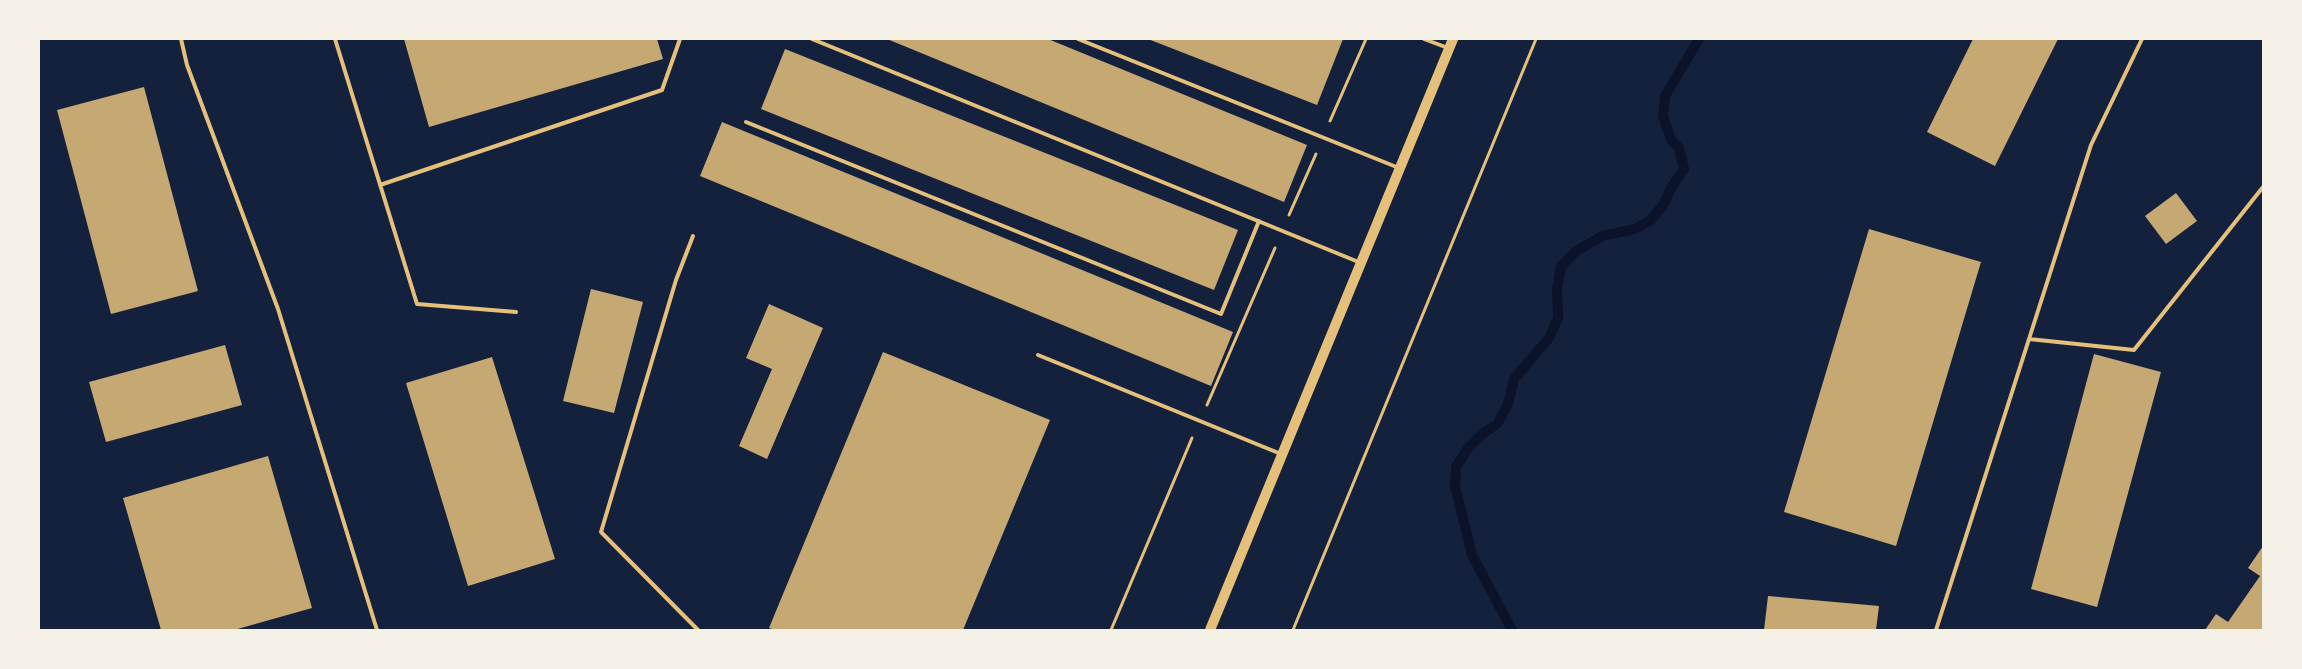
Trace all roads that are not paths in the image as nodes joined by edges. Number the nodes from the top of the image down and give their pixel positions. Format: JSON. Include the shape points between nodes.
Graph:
{"nodes":[{"id":1,"x":181,"y":39,"type":"edge"},
{"id":2,"x":335,"y":39,"type":"edge"},
{"id":3,"x":680,"y":39,"type":"edge"},
{"id":4,"x":812,"y":39,"type":"edge"},
{"id":5,"x":1078,"y":39,"type":"edge"},
{"id":6,"x":1424,"y":39,"type":"edge"},
{"id":7,"x":2142,"y":39,"type":"edge"},
{"id":8,"x":1450,"y":44,"type":"edge"},
{"id":9,"x":746,"y":122,"type":"dead end"},
{"id":10,"x":1400,"y":168,"type":"junction"},
{"id":11,"x":380,"y":186,"type":"junction"},
{"id":12,"x":2263,"y":187,"type":"edge"},
{"id":13,"x":1258,"y":221,"type":"junction"},
{"id":14,"x":693,"y":236,"type":"dead end"},
{"id":15,"x":1360,"y":263,"type":"junction"},
{"id":16,"x":516,"y":312,"type":"dead end"},
{"id":17,"x":2029,"y":339,"type":"junction"},
{"id":18,"x":1038,"y":355,"type":"dead end"},
{"id":19,"x":1282,"y":455,"type":"junction"},
{"id":20,"x":377,"y":630,"type":"edge"},
{"id":21,"x":698,"y":630,"type":"edge"},
{"id":22,"x":1210,"y":630,"type":"edge"},
{"id":23,"x":1936,"y":630,"type":"edge"}],
"edges":[{"from":1,"to":20,"type":"lane","via":[[187,65],[278,308]]},
{"from":2,"to":11,"type":"lane"},
{"from":3,"to":11,"type":"lane","via":[[662,90]]},
{"from":4,"to":13,"type":"lane"},
{"from":5,"to":10,"type":"lane"},
{"from":6,"to":8,"type":"lane"},
{"from":7,"to":17,"type":"lane","via":[[2091,145]]},
{"from":8,"to":10,"type":"main road"},
{"from":9,"to":13,"type":"lane","via":[[1221,314]]},
{"from":10,"to":15,"type":"main road"},
{"from":11,"to":16,"type":"lane","via":[[417,304]]},
{"from":12,"to":17,"type":"lane","via":[[2134,350]]},
{"from":13,"to":15,"type":"lane"},
{"from":14,"to":21,"type":"lane","via":[[676,280],[601,532]]},
{"from":15,"to":19,"type":"main road"},
{"from":17,"to":23,"type":"lane"},
{"from":18,"to":19,"type":"lane"},
{"from":19,"to":22,"type":"main road"}]}
